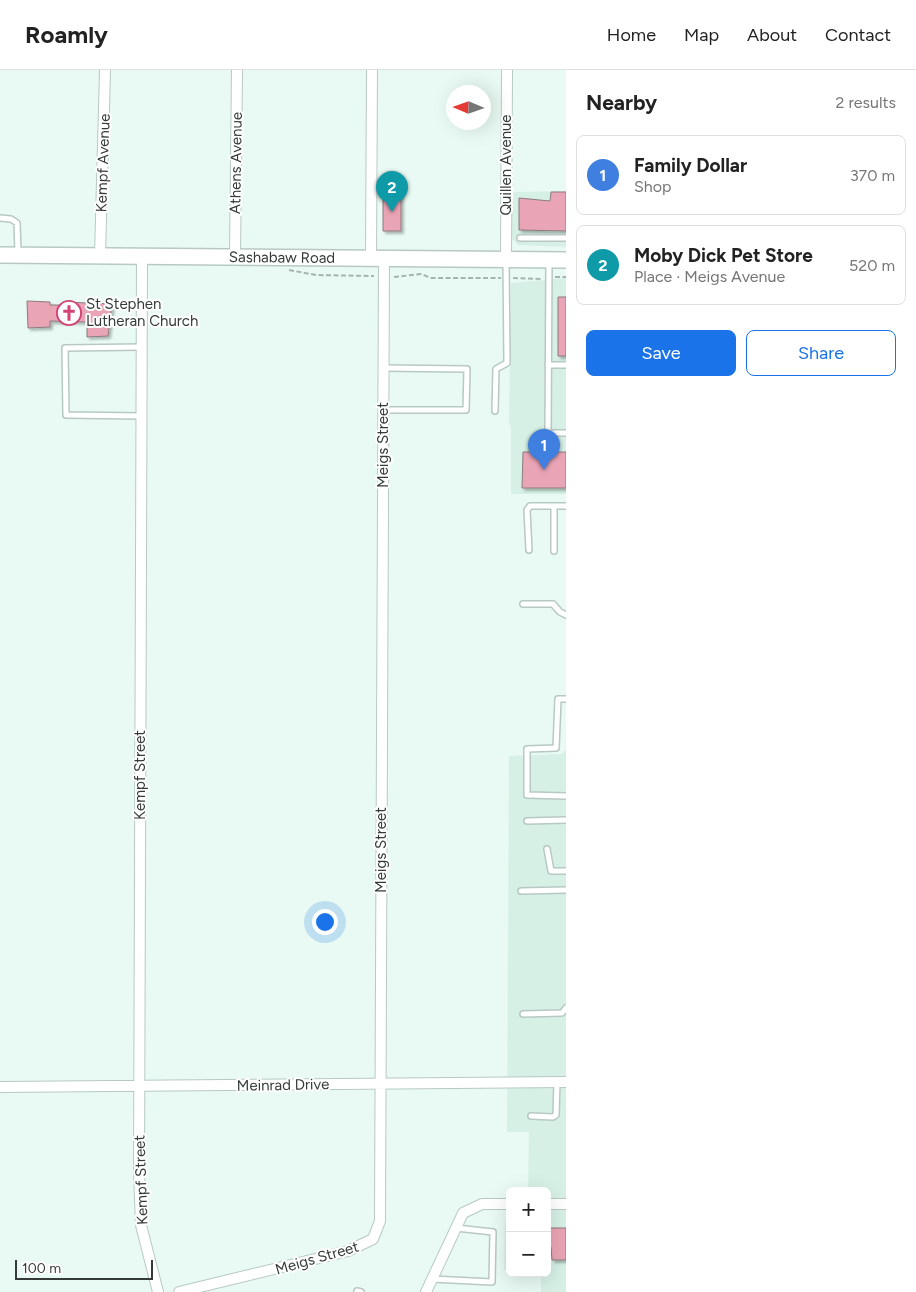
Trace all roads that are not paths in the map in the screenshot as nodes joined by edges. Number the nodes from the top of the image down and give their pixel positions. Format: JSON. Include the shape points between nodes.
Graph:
{"nodes":[{"id":1,"x":105,"y":70,"type":"edge"},
{"id":2,"x":238,"y":70,"type":"edge"},
{"id":3,"x":372,"y":70,"type":"edge"},
{"id":4,"x":507,"y":70,"type":"edge"},
{"id":5,"x":0,"y":218,"type":"edge"},
{"id":6,"x":520,"y":238,"type":"dead end"},
{"id":7,"x":566,"y":238,"type":"edge"},
{"id":8,"x":0,"y":255,"type":"edge"},
{"id":9,"x":18,"y":255,"type":"junction"},
{"id":10,"x":100,"y":256,"type":"junction"},
{"id":11,"x":142,"y":256,"type":"junction"},
{"id":12,"x":235,"y":257,"type":"junction"},
{"id":13,"x":377,"y":258,"type":"junction"},
{"id":14,"x":506,"y":259,"type":"junction"},
{"id":15,"x":549,"y":260,"type":"junction"},
{"id":16,"x":566,"y":260,"type":"edge"},
{"id":17,"x":141,"y":347,"type":"junction"},
{"id":18,"x":548,"y":365,"type":"junction"},
{"id":19,"x":566,"y":365,"type":"edge"},
{"id":20,"x":383,"y":368,"type":"junction"},
{"id":21,"x":383,"y":410,"type":"junction"},
{"id":22,"x":495,"y":411,"type":"dead end"},
{"id":23,"x":141,"y":416,"type":"junction"},
{"id":24,"x":566,"y":433,"type":"edge"},
{"id":25,"x":554,"y":506,"type":"junction"},
{"id":26,"x":566,"y":506,"type":"edge"},
{"id":27,"x":529,"y":550,"type":"dead end"},
{"id":28,"x":554,"y":551,"type":"dead end"},
{"id":29,"x":523,"y":604,"type":"dead end"},
{"id":30,"x":566,"y":615,"type":"edge"},
{"id":31,"x":566,"y":699,"type":"edge"},
{"id":32,"x":566,"y":796,"type":"edge"},
{"id":33,"x":566,"y":820,"type":"edge"},
{"id":34,"x":527,"y":821,"type":"dead end"},
{"id":35,"x":547,"y":849,"type":"dead end"},
{"id":36,"x":566,"y":871,"type":"edge"},
{"id":37,"x":566,"y":890,"type":"edge"},
{"id":38,"x":521,"y":891,"type":"dead end"},
{"id":39,"x":566,"y":1008,"type":"edge"},
{"id":40,"x":523,"y":1014,"type":"dead end"},
{"id":41,"x":561,"y":1082,"type":"edge"},
{"id":42,"x":380,"y":1084,"type":"junction"},
{"id":43,"x":140,"y":1086,"type":"junction"},
{"id":44,"x":0,"y":1087,"type":"edge"},
{"id":45,"x":531,"y":1116,"type":"dead end"},
{"id":46,"x":506,"y":1204,"type":"edge"},
{"id":47,"x":551,"y":1204,"type":"edge"},
{"id":48,"x":566,"y":1204,"type":"edge"},
{"id":49,"x":456,"y":1228,"type":"junction"},
{"id":50,"x":432,"y":1279,"type":"junction"},
{"id":51,"x":158,"y":1292,"type":"edge"},
{"id":52,"x":179,"y":1292,"type":"edge"},
{"id":53,"x":426,"y":1292,"type":"edge"}],
"edges":[{"from":1,"to":10,"type":"street","name":"Kempf Avenue"},
{"from":2,"to":12,"type":"street","name":"Athens Avenue"},
{"from":3,"to":13,"type":"street","name":"Meigs Street"},
{"from":4,"to":14,"type":"street","name":"Quillen Avenue"},
{"from":5,"to":9,"type":"lane","via":[[12,218],[17,223]]},
{"from":6,"to":7,"type":"lane"},
{"from":8,"to":9,"type":"street","name":"Sashabaw Road"},
{"from":9,"to":10,"type":"street","name":"Sashabaw Road"},
{"from":10,"to":11,"type":"street","name":"Sashabaw Road"},
{"from":11,"to":12,"type":"street","name":"Sashabaw Road"},
{"from":11,"to":17,"type":"street","name":"Kempf Street"},
{"from":12,"to":13,"type":"street","name":"Sashabaw Road"},
{"from":13,"to":14,"type":"street","name":"Sashabaw Road"},
{"from":13,"to":20,"type":"street","name":"Meigs Street","via":[[384,276]]},
{"from":14,"to":15,"type":"street","name":"Sashabaw Road"},
{"from":14,"to":22,"type":"lane","via":[[507,363],[496,369]]},
{"from":15,"to":16,"type":"street","name":"Sashabaw Road"},
{"from":15,"to":18,"type":"lane"},
{"from":17,"to":23,"type":"street","name":"Kempf Street"},
{"from":17,"to":23,"type":"lane","via":[[65,348],[66,415]]},
{"from":18,"to":19,"type":"lane"},
{"from":18,"to":24,"type":"lane","via":[[548,433]]},
{"from":20,"to":21,"type":"street","name":"Meigs Street"},
{"from":20,"to":21,"type":"lane","via":[[467,369],[466,410]]},
{"from":21,"to":42,"type":"street","name":"Meigs Street"},
{"from":23,"to":43,"type":"street","name":"Kempf Street"},
{"from":25,"to":26,"type":"lane"},
{"from":25,"to":27,"type":"lane","via":[[530,506],[527,510]]},
{"from":25,"to":28,"type":"lane"},
{"from":29,"to":30,"type":"lane","via":[[553,604]]},
{"from":31,"to":32,"type":"lane","via":[[558,698],[556,748],[527,749],[528,795]]},
{"from":33,"to":34,"type":"lane"},
{"from":35,"to":36,"type":"lane","via":[[551,871]]},
{"from":37,"to":38,"type":"lane"},
{"from":39,"to":40,"type":"lane","via":[[562,1013]]},
{"from":41,"to":42,"type":"street","name":"Meinrad Drive"},
{"from":41,"to":45,"type":"lane","via":[[556,1114]]},
{"from":42,"to":43,"type":"street","name":"Meinrad Drive"},
{"from":42,"to":52,"type":"street","name":"Meigs Street","via":[[381,1215],[372,1239],[348,1252]]},
{"from":43,"to":44,"type":"street","name":"Meinrad Drive"},
{"from":43,"to":51,"type":"street","name":"Kempf Street","via":[[140,1217]]},
{"from":46,"to":49,"type":"street","via":[[482,1204],[463,1213]]},
{"from":47,"to":48,"type":"street"},
{"from":49,"to":50,"type":"street"},
{"from":49,"to":50,"type":"lane","via":[[493,1232],[492,1282]]},
{"from":50,"to":53,"type":"street"}]}
